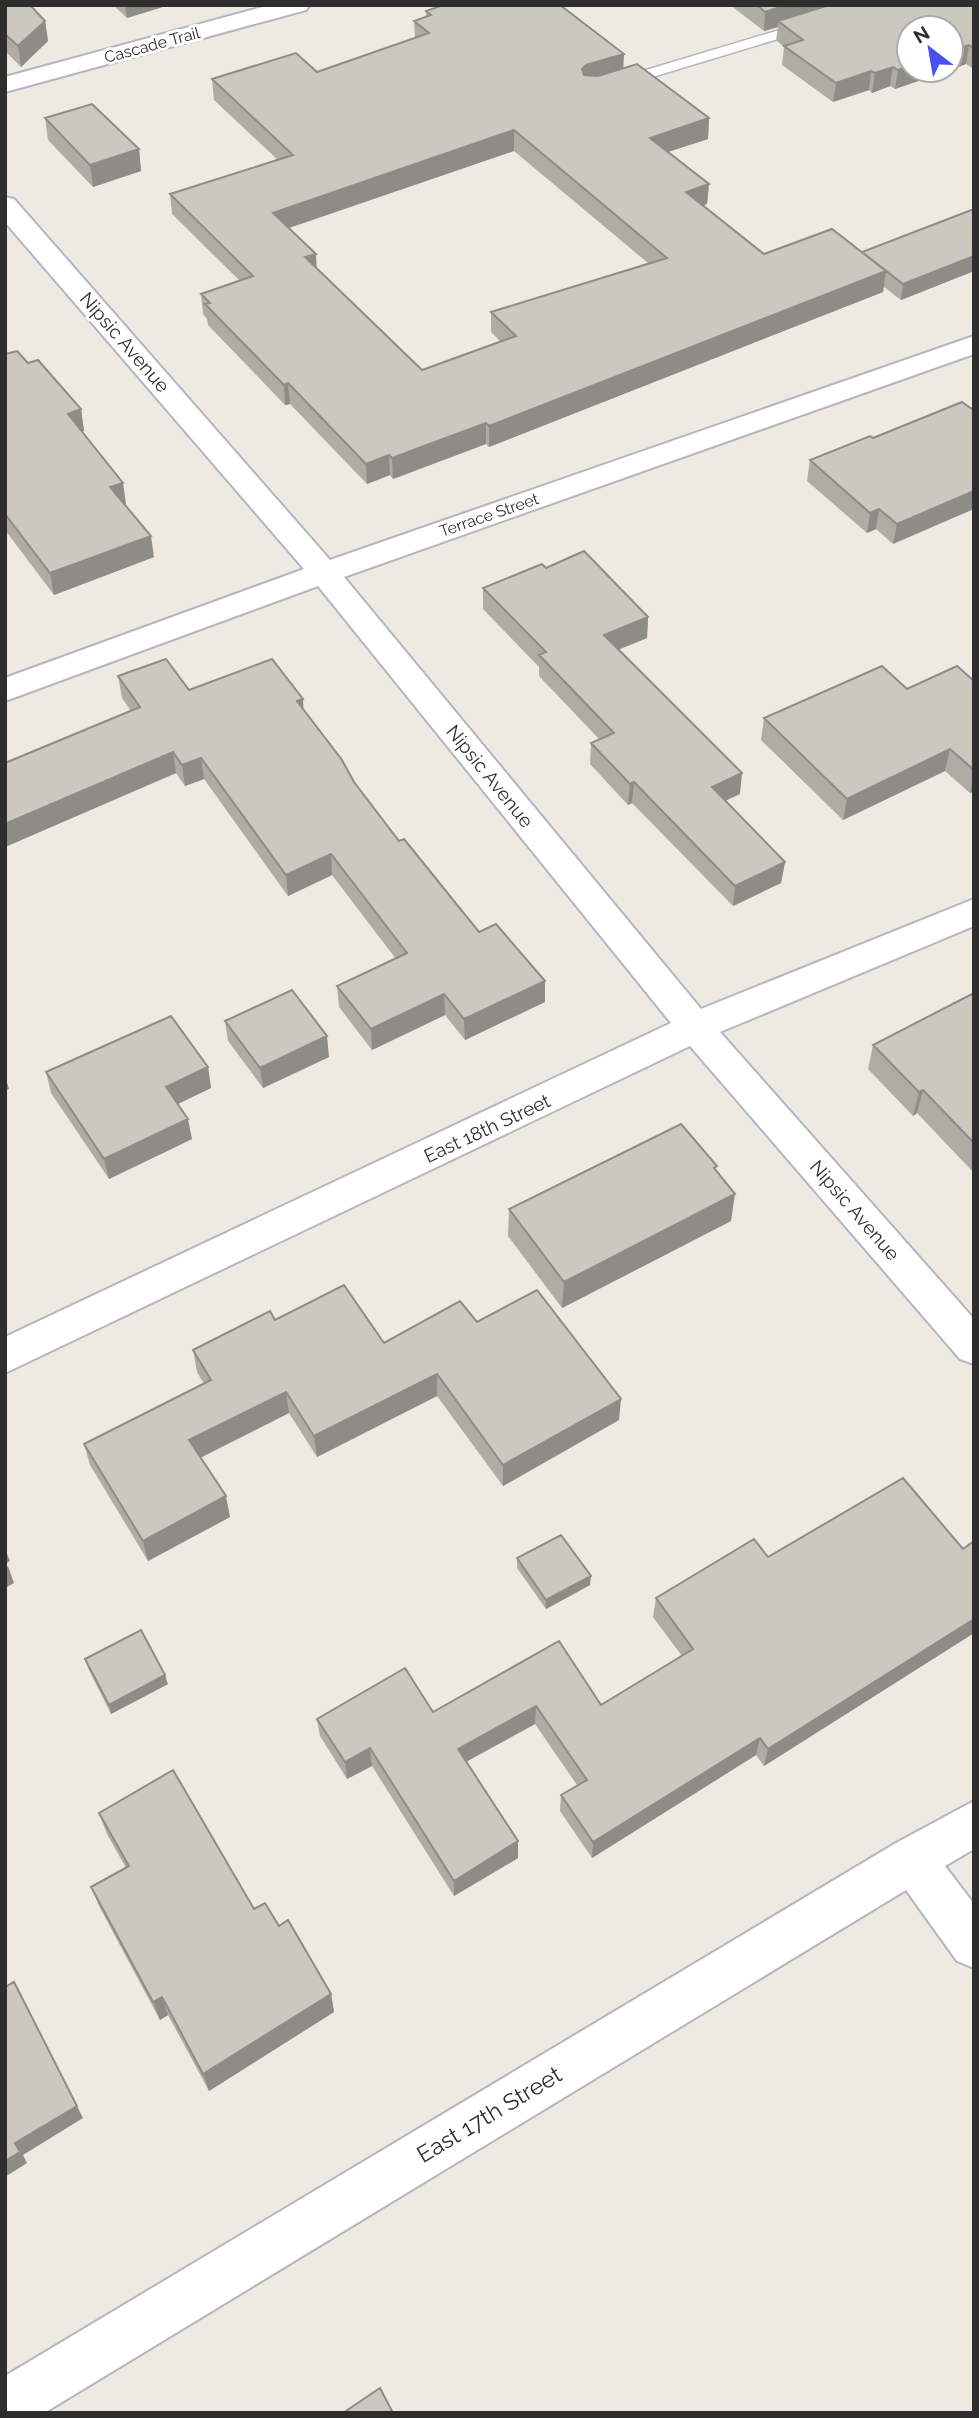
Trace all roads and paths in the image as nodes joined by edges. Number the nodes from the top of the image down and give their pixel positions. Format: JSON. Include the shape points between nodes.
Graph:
{"nodes":[{"id":1,"x":298,"y":5,"type":"edge"},
{"id":2,"x":821,"y":21,"type":"edge"},
{"id":3,"x":5,"y":85,"type":"edge"},
{"id":4,"x":604,"y":87,"type":"edge"},
{"id":5,"x":5,"y":205,"type":"edge"},
{"id":6,"x":974,"y":344,"type":"edge"},
{"id":7,"x":324,"y":573,"type":"junction"},
{"id":8,"x":5,"y":691,"type":"edge"},
{"id":9,"x":974,"y":912,"type":"edge"},
{"id":10,"x":695,"y":1027,"type":"junction"},
{"id":11,"x":974,"y":1348,"type":"edge"},
{"id":12,"x":5,"y":1356,"type":"edge"},
{"id":13,"x":974,"y":1823,"type":"edge"},
{"id":14,"x":912,"y":1859,"type":"junction"},
{"id":15,"x":974,"y":1944,"type":"edge"},
{"id":16,"x":5,"y":2406,"type":"edge"}],
"edges":[{"from":1,"to":3,"type":"street","name":"Cascade Trail"},
{"from":2,"to":4,"type":"lane"},
{"from":5,"to":7,"type":"street","name":"Nipsic Avenue"},
{"from":6,"to":7,"type":"street","name":"Terrace Street"},
{"from":7,"to":8,"type":"street","name":"Terrace Street"},
{"from":7,"to":10,"type":"street","name":"Nipsic Avenue"},
{"from":9,"to":10,"type":"street","name":"East 18th Street"},
{"from":10,"to":11,"type":"street","name":"Nipsic Avenue"},
{"from":10,"to":12,"type":"street","name":"East 18th Street"},
{"from":13,"to":14,"type":"street","name":"East 17th Street"},
{"from":14,"to":15,"type":"street"},
{"from":14,"to":16,"type":"street","name":"East 17th Street"}]}
